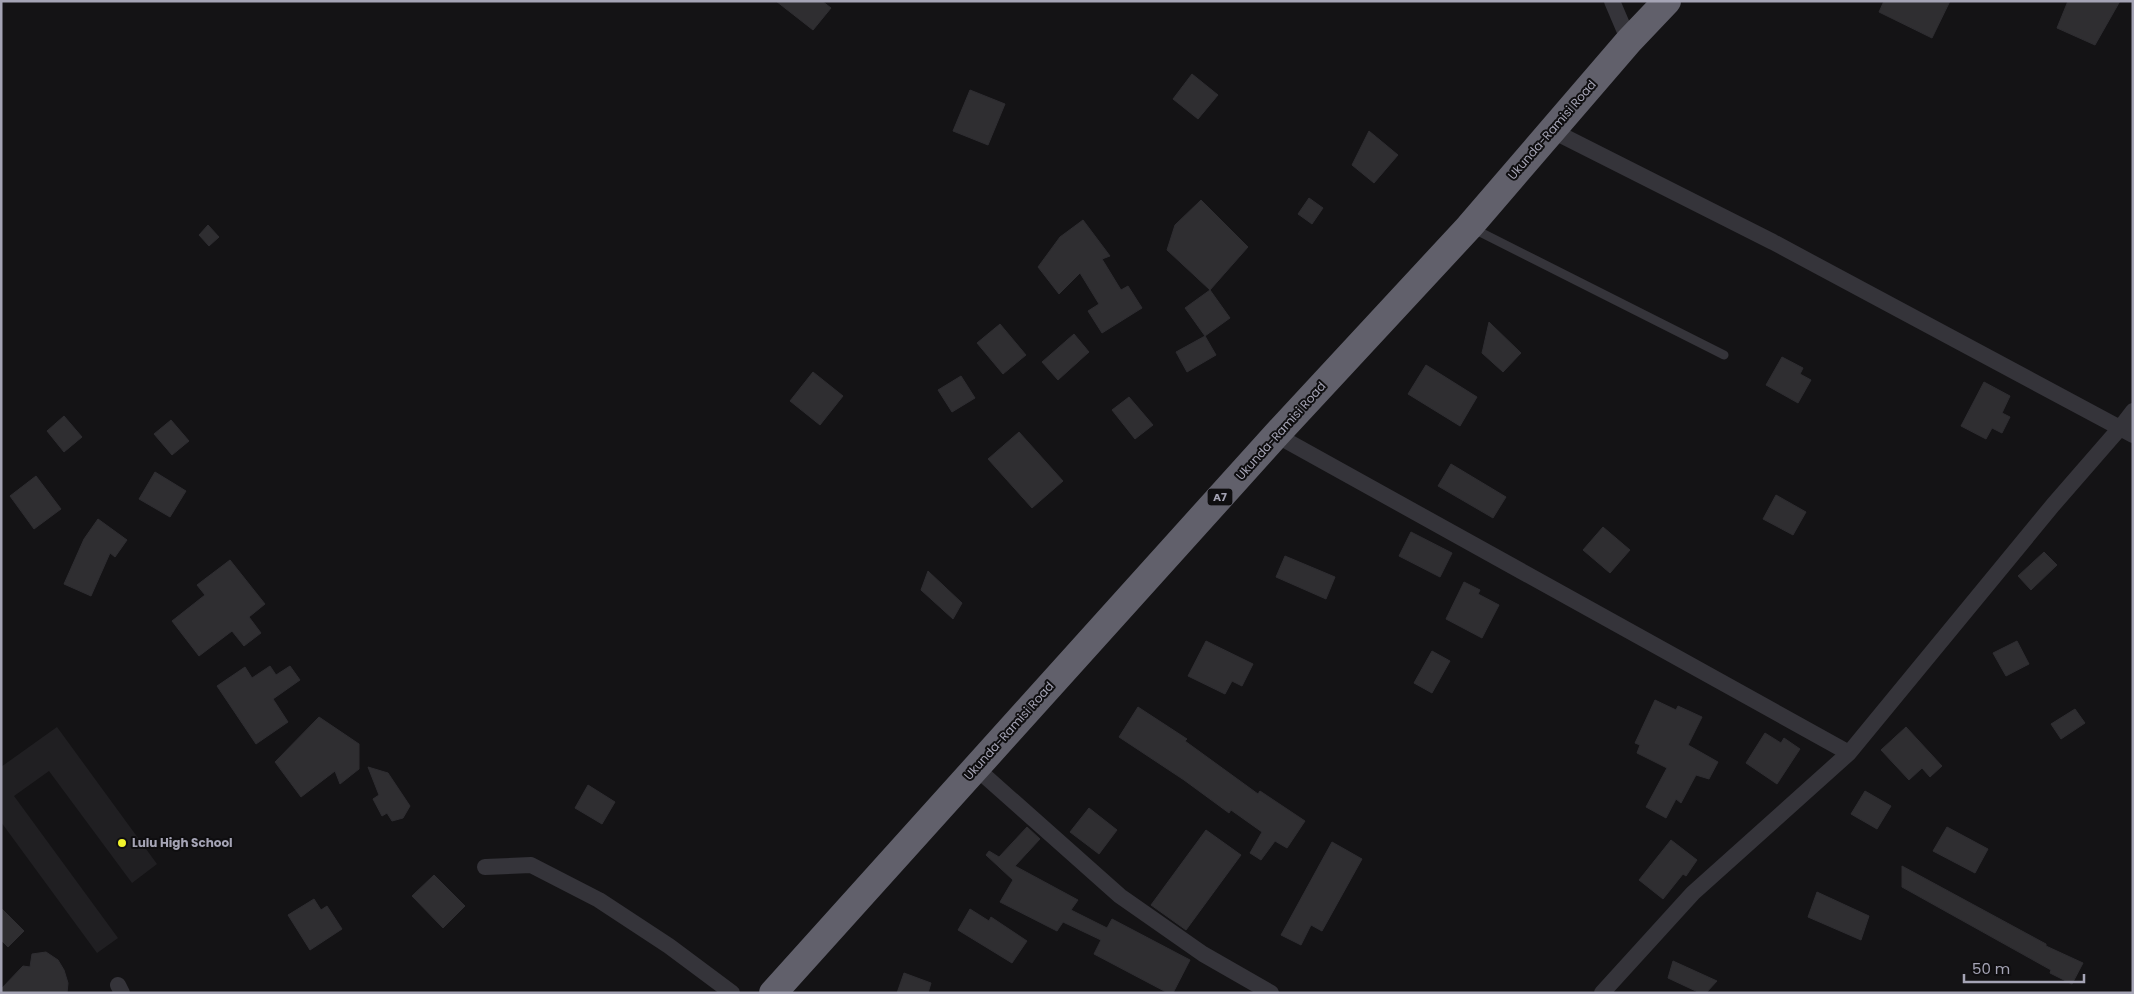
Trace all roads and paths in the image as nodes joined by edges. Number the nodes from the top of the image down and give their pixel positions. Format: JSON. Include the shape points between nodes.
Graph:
{"nodes":[{"id":1,"x":1612,"y":1,"type":"edge"},
{"id":2,"x":1667,"y":1,"type":"edge"},
{"id":3,"x":1629,"y":41,"type":"junction"},
{"id":4,"x":1553,"y":131,"type":"junction"},
{"id":5,"x":1469,"y":227,"type":"junction"},
{"id":6,"x":1724,"y":355,"type":"dead end"},
{"id":7,"x":2133,"y":411,"type":"edge"},
{"id":8,"x":2126,"y":431,"type":"edge"},
{"id":9,"x":1276,"y":435,"type":"junction"},
{"id":10,"x":1849,"y":753,"type":"junction"},
{"id":11,"x":976,"y":768,"type":"junction"},
{"id":12,"x":485,"y":867,"type":"dead end"},
{"id":13,"x":732,"y":993,"type":"edge"},
{"id":14,"x":773,"y":993,"type":"edge"},
{"id":15,"x":1271,"y":993,"type":"edge"},
{"id":16,"x":1602,"y":993,"type":"edge"}],
"edges":[{"from":1,"to":3,"type":"street"},
{"from":2,"to":3,"type":"highway","name":"Ukunda-Ramisi Road","number":"A7"},
{"from":3,"to":4,"type":"highway","name":"Ukunda-Ramisi Road","number":"A7"},
{"from":4,"to":5,"type":"highway","name":"Ukunda-Ramisi Road","number":"A7"},
{"from":4,"to":8,"type":"street","via":[[1765,238]]},
{"from":5,"to":6,"type":"lane"},
{"from":5,"to":9,"type":"highway","name":"Ukunda-Ramisi Road","number":"A7"},
{"from":7,"to":8,"type":"street"},
{"from":8,"to":10,"type":"street","via":[[2053,505]]},
{"from":9,"to":10,"type":"street"},
{"from":9,"to":11,"type":"highway","name":"Ukunda-Ramisi Road","number":"A7"},
{"from":10,"to":16,"type":"street","via":[[1693,893]]},
{"from":11,"to":14,"type":"highway","name":"Ukunda-Ramisi Road","number":"A7"},
{"from":11,"to":15,"type":"street","via":[[1120,896],[1203,954]]},
{"from":12,"to":13,"type":"street","via":[[530,865],[599,900]]}]}
